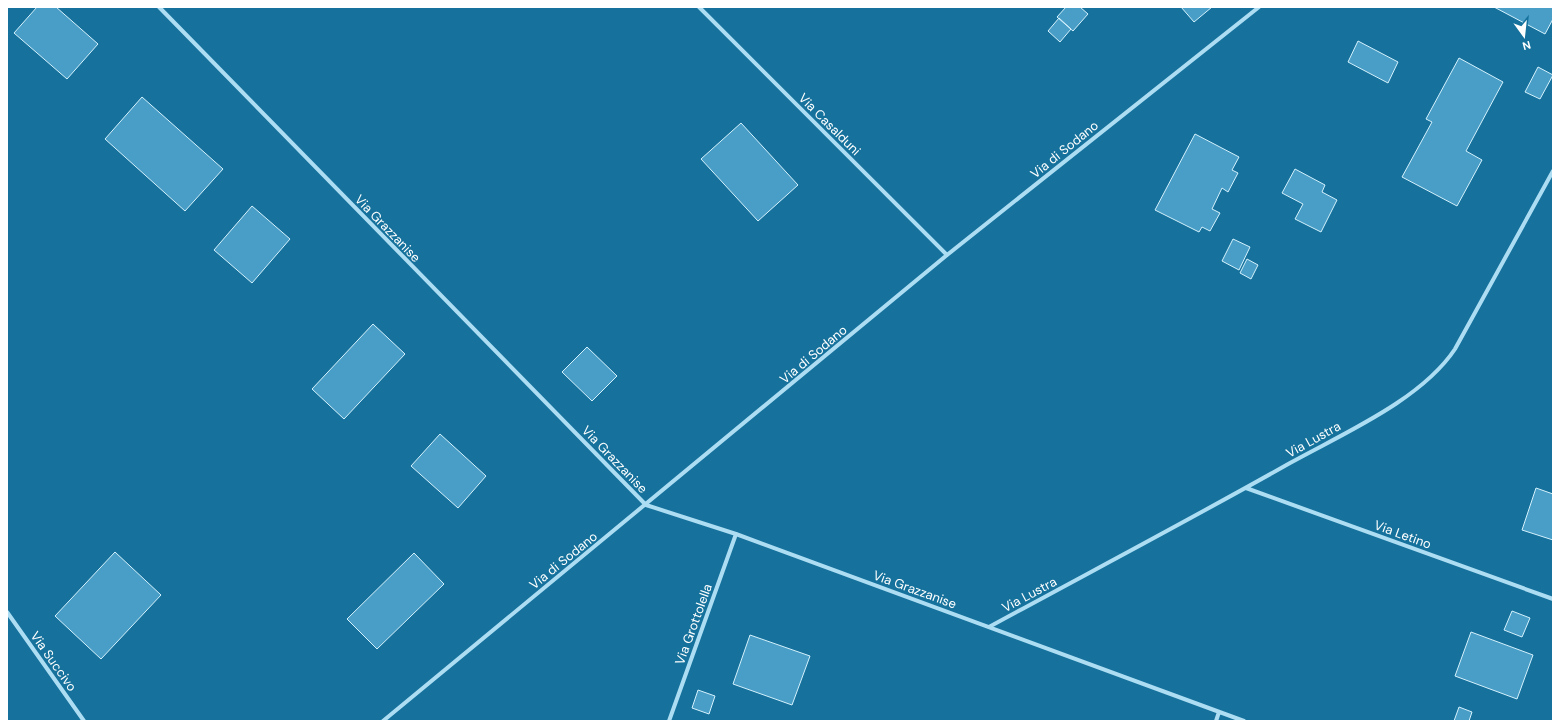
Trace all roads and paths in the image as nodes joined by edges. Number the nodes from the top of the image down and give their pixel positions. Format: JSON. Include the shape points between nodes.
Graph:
{"nodes":[{"id":1,"x":159,"y":7,"type":"edge"},
{"id":2,"x":699,"y":7,"type":"edge"},
{"id":3,"x":1259,"y":7,"type":"edge"},
{"id":4,"x":1553,"y":171,"type":"edge"},
{"id":5,"x":947,"y":255,"type":"junction"},
{"id":6,"x":1246,"y":488,"type":"junction"},
{"id":7,"x":646,"y":505,"type":"junction"},
{"id":8,"x":736,"y":534,"type":"junction"},
{"id":9,"x":1553,"y":599,"type":"edge"},
{"id":10,"x":7,"y":612,"type":"edge"},
{"id":11,"x":989,"y":627,"type":"junction"},
{"id":12,"x":1219,"y":712,"type":"junction"},
{"id":13,"x":84,"y":721,"type":"edge"},
{"id":14,"x":383,"y":721,"type":"edge"},
{"id":15,"x":669,"y":721,"type":"edge"},
{"id":16,"x":1216,"y":721,"type":"edge"},
{"id":17,"x":1244,"y":721,"type":"edge"}],
"edges":[{"from":1,"to":7,"type":"street","name":"Via Grazzanise"},
{"from":2,"to":5,"type":"street","name":"Via Casalduni"},
{"from":3,"to":5,"type":"street","name":"Via di Sodano"},
{"from":4,"to":6,"type":"street","name":"Via Lustra","via":[[1473,319],[1442,367],[1426,382],[1379,413]]},
{"from":5,"to":7,"type":"street","name":"Via di Sodano"},
{"from":6,"to":9,"type":"street","name":"Via Letino"},
{"from":6,"to":11,"type":"street","name":"Via Lustra"},
{"from":7,"to":8,"type":"street","name":"Via Grazzanise"},
{"from":7,"to":14,"type":"street","name":"Via di Sodano"},
{"from":8,"to":11,"type":"street","name":"Via Grazzanise"},
{"from":8,"to":15,"type":"street","name":"Via Grottolella"},
{"from":10,"to":13,"type":"street","name":"Via Succivo"},
{"from":11,"to":12,"type":"street","name":"Via Grazzanise"},
{"from":12,"to":16,"type":"street"},
{"from":12,"to":17,"type":"street","name":"Via Grazzanise"}]}
